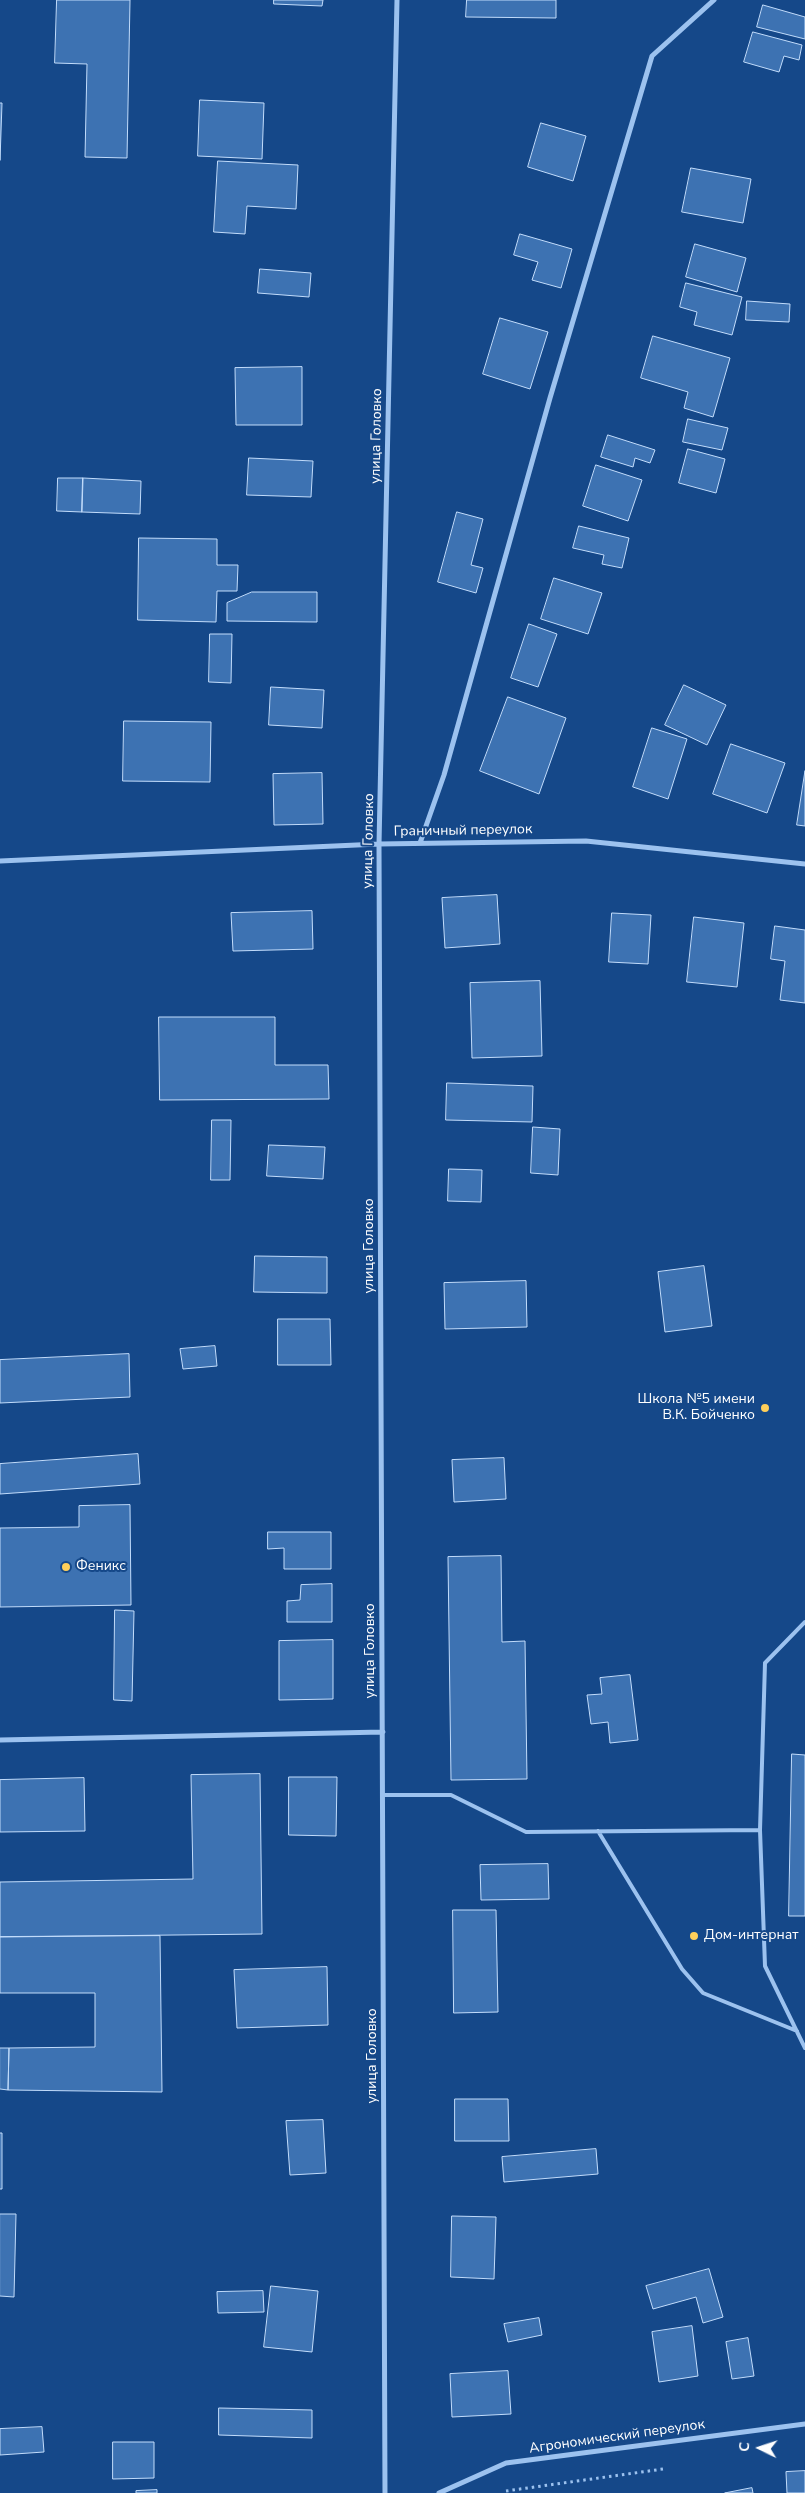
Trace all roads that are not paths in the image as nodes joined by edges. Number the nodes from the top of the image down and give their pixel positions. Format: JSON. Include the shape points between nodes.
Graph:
{"nodes":[{"id":1,"x":397,"y":0,"type":"edge"},
{"id":2,"x":714,"y":0,"type":"edge"},
{"id":3,"x":420,"y":843,"type":"junction"},
{"id":4,"x":379,"y":844,"type":"junction"},
{"id":5,"x":0,"y":861,"type":"edge"},
{"id":6,"x":805,"y":864,"type":"edge"},
{"id":7,"x":805,"y":1622,"type":"edge"},
{"id":8,"x":383,"y":1732,"type":"junction"},
{"id":9,"x":0,"y":1740,"type":"edge"},
{"id":10,"x":383,"y":1795,"type":"junction"},
{"id":11,"x":760,"y":1830,"type":"junction"},
{"id":12,"x":598,"y":1831,"type":"junction"},
{"id":13,"x":797,"y":2031,"type":"junction"},
{"id":14,"x":805,"y":2048,"type":"edge"},
{"id":15,"x":805,"y":2424,"type":"edge"},
{"id":16,"x":386,"y":2493,"type":"edge"},
{"id":17,"x":439,"y":2493,"type":"edge"}],
"edges":[{"from":1,"to":4,"type":"street","name":"улица Головко"},
{"from":2,"to":3,"type":"street","via":[[652,56],[550,398],[444,774]]},
{"from":3,"to":4,"type":"street","name":"Граничный переулок"},
{"from":3,"to":6,"type":"street","name":"Граничный переулок","via":[[586,841]]},
{"from":4,"to":5,"type":"street","name":"Граничный переулок"},
{"from":4,"to":8,"type":"street","name":"улица Головко"},
{"from":7,"to":11,"type":"lane","via":[[765,1663]]},
{"from":8,"to":9,"type":"street"},
{"from":8,"to":10,"type":"street","name":"улица Головко"},
{"from":10,"to":12,"type":"lane","via":[[451,1795],[526,1832]]},
{"from":10,"to":16,"type":"street","name":"улица Головко"},
{"from":11,"to":12,"type":"lane"},
{"from":11,"to":13,"type":"lane","via":[[765,1966]]},
{"from":12,"to":13,"type":"lane","via":[[682,1969],[703,1993]]},
{"from":13,"to":14,"type":"lane"},
{"from":15,"to":17,"type":"street","name":"Агрономический переулок","via":[[506,2463]]}]}
